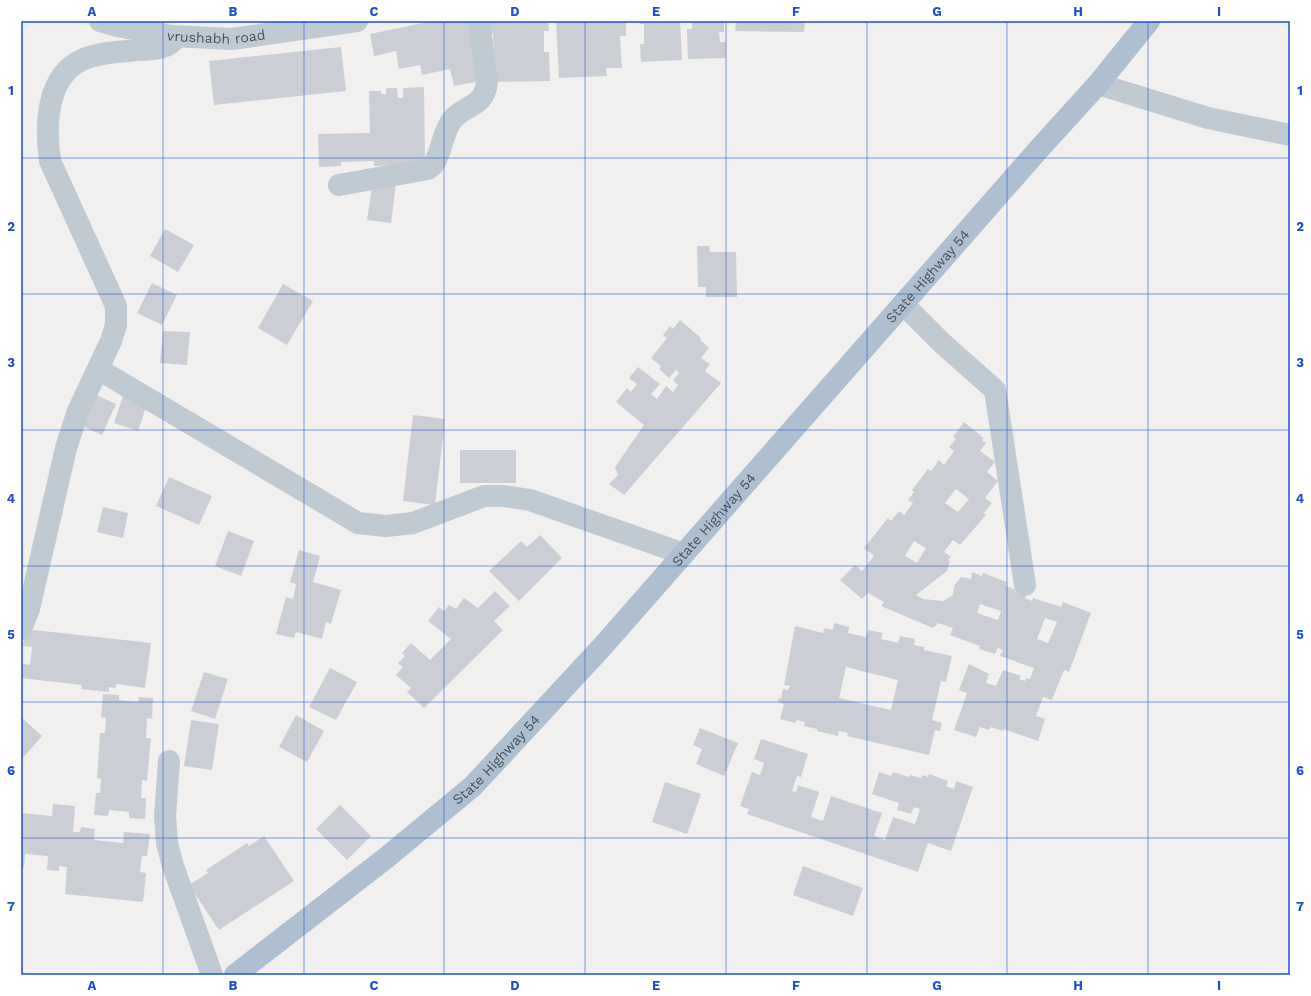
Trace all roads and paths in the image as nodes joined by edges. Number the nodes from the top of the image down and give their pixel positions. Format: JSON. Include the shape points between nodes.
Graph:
{"nodes":[{"id":1,"x":100,"y":21,"type":"edge"},
{"id":2,"x":357,"y":21,"type":"edge"},
{"id":3,"x":479,"y":21,"type":"edge"},
{"id":4,"x":1150,"y":21,"type":"edge"},
{"id":5,"x":172,"y":36,"type":"junction"},
{"id":6,"x":1098,"y":84,"type":"junction"},
{"id":7,"x":1290,"y":135,"type":"edge"},
{"id":8,"x":339,"y":185,"type":"dead end"},
{"id":9,"x":903,"y":304,"type":"junction"},
{"id":10,"x":98,"y":369,"type":"junction"},
{"id":11,"x":684,"y":554,"type":"junction"},
{"id":12,"x":1026,"y":585,"type":"dead end"},
{"id":13,"x":21,"y":629,"type":"edge"},
{"id":14,"x":169,"y":761,"type":"dead end"},
{"id":15,"x":212,"y":975,"type":"edge"},
{"id":16,"x":235,"y":975,"type":"edge"}],
"edges":[{"from":1,"to":5,"type":"street","name":"vrushabh road"},
{"from":2,"to":5,"type":"street","name":"vrushabh road","via":[[232,39]]},
{"from":3,"to":8,"type":"street","via":[[486,90],[478,102],[457,114],[451,121],[433,165],[428,170]]},
{"from":4,"to":6,"type":"main road","name":"State Highway 54"},
{"from":5,"to":10,"type":"street","via":[[175,39],[167,46],[108,53],[84,59],[63,74],[52,97],[47,136],[50,160],[116,306],[116,325]]},
{"from":6,"to":7,"type":"street","via":[[1208,118]]},
{"from":6,"to":9,"type":"main road","name":"State Highway 54"},
{"from":9,"to":11,"type":"main road","name":"State Highway 54"},
{"from":9,"to":12,"type":"street","via":[[995,390]]},
{"from":10,"to":11,"type":"street","via":[[358,523],[386,526],[413,523],[484,496],[504,496],[530,500]]},
{"from":10,"to":13,"type":"street","via":[[78,411],[66,448],[29,610]]},
{"from":11,"to":16,"type":"main road","name":"State Highway 54","via":[[473,786],[386,858]]},
{"from":14,"to":15,"type":"street","via":[[167,843],[172,866]]}]}
